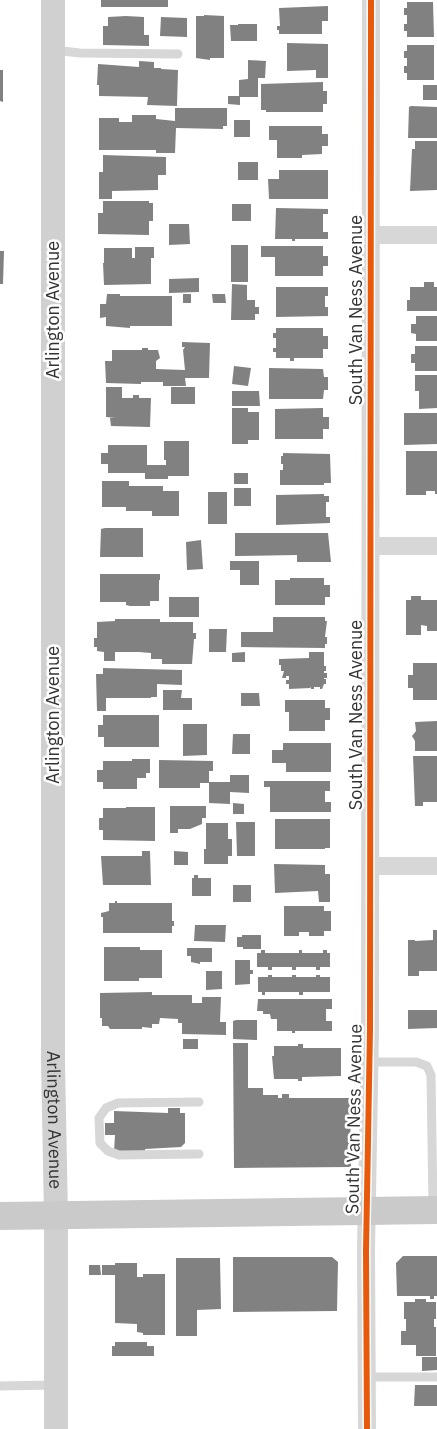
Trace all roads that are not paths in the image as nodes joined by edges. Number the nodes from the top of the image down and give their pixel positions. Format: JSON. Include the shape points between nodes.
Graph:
{"nodes":[{"id":1,"x":53,"y":0,"type":"edge"},
{"id":2,"x":372,"y":0,"type":"edge"},
{"id":3,"x":53,"y":50,"type":"junction"},
{"id":4,"x":178,"y":54,"type":"dead end"},
{"id":5,"x":371,"y":235,"type":"junction"},
{"id":6,"x":437,"y":235,"type":"edge"},
{"id":7,"x":371,"y":546,"type":"junction"},
{"id":8,"x":437,"y":546,"type":"edge"},
{"id":9,"x":371,"y":866,"type":"junction"},
{"id":10,"x":437,"y":866,"type":"edge"},
{"id":11,"x":370,"y":1062,"type":"junction"},
{"id":12,"x":199,"y":1102,"type":"dead end"},
{"id":13,"x":199,"y":1154,"type":"dead end"},
{"id":14,"x":367,"y":1210,"type":"junction"},
{"id":15,"x":435,"y":1210,"type":"edge"},
{"id":16,"x":56,"y":1215,"type":"junction"},
{"id":17,"x":0,"y":1216,"type":"edge"},
{"id":18,"x":437,"y":1377,"type":"edge"},
{"id":19,"x":366,"y":1378,"type":"junction"},
{"id":20,"x":56,"y":1385,"type":"junction"},
{"id":21,"x":0,"y":1386,"type":"edge"},
{"id":22,"x":56,"y":1429,"type":"edge"},
{"id":23,"x":367,"y":1429,"type":"edge"}],
"edges":[{"from":1,"to":3,"type":"main road","name":"Arlington Avenue"},
{"from":2,"to":5,"type":"street","name":"South Van Ness Avenue"},
{"from":3,"to":4,"type":"lane"},
{"from":3,"to":16,"type":"main road","name":"Arlington Avenue","via":[[53,1063]]},
{"from":5,"to":6,"type":"street"},
{"from":5,"to":7,"type":"street","name":"South Van Ness Avenue"},
{"from":7,"to":8,"type":"street"},
{"from":7,"to":9,"type":"street","name":"South Van Ness Avenue"},
{"from":9,"to":10,"type":"street"},
{"from":9,"to":11,"type":"street","name":"South Van Ness Avenue"},
{"from":11,"to":14,"type":"street","name":"South Van Ness Avenue"},
{"from":11,"to":15,"type":"lane","via":[[416,1062],[427,1066],[431,1075]]},
{"from":12,"to":13,"type":"lane","via":[[118,1103],[106,1108],[99,1118],[100,1143],[119,1155]]},
{"from":14,"to":15,"type":"main road"},
{"from":14,"to":16,"type":"main road"},
{"from":14,"to":19,"type":"street","name":"South Van Ness Avenue"},
{"from":16,"to":17,"type":"main road"},
{"from":16,"to":20,"type":"main road","name":"Arlington Avenue"},
{"from":18,"to":19,"type":"lane"},
{"from":19,"to":23,"type":"street","name":"South Van Ness Avenue"},
{"from":20,"to":21,"type":"lane"},
{"from":20,"to":22,"type":"main road","name":"Arlington Avenue"}]}
